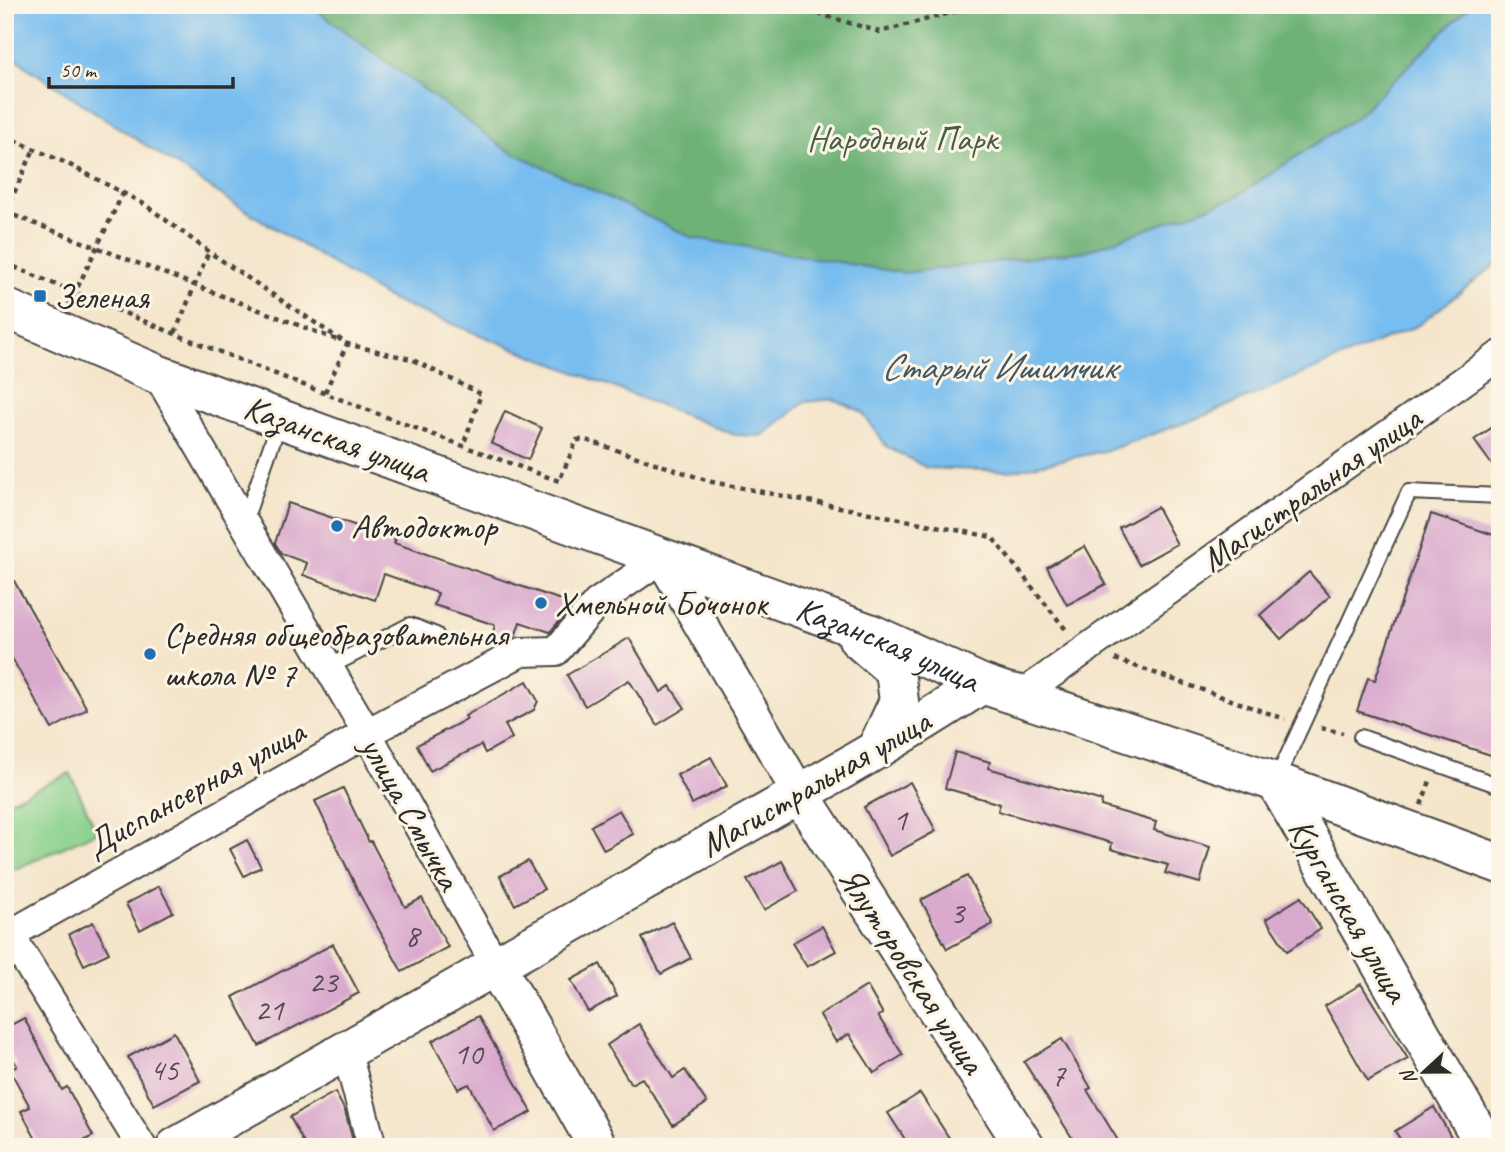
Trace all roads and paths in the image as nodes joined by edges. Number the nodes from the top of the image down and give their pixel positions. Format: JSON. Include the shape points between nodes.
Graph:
{"nodes":[{"id":1,"x":789,"y":5,"type":"edge"},
{"id":2,"x":970,"y":5,"type":"edge"},
{"id":3,"x":5,"y":136,"type":"edge"},
{"id":4,"x":34,"y":149,"type":"junction"},
{"id":5,"x":123,"y":193,"type":"junction"},
{"id":6,"x":5,"y":212,"type":"edge"},
{"id":7,"x":97,"y":246,"type":"junction"},
{"id":8,"x":209,"y":251,"type":"junction"},
{"id":9,"x":5,"y":263,"type":"edge"},
{"id":10,"x":195,"y":284,"type":"junction"},
{"id":11,"x":76,"y":293,"type":"junction"},
{"id":12,"x":5,"y":308,"type":"edge"},
{"id":13,"x":174,"y":333,"type":"junction"},
{"id":14,"x":347,"y":344,"type":"junction"},
{"id":15,"x":1500,"y":355,"type":"edge"},
{"id":16,"x":157,"y":374,"type":"junction"},
{"id":17,"x":325,"y":392,"type":"junction"},
{"id":18,"x":281,"y":419,"type":"junction"},
{"id":19,"x":463,"y":446,"type":"junction"},
{"id":20,"x":1500,"y":496,"type":"edge"},
{"id":21,"x":244,"y":523,"type":"junction"},
{"id":22,"x":662,"y":558,"type":"junction"},
{"id":23,"x":838,"y":621,"type":"junction"},
{"id":24,"x":436,"y":635,"type":"dead end"},
{"id":25,"x":1084,"y":651,"type":"junction"},
{"id":26,"x":329,"y":667,"type":"junction"},
{"id":27,"x":982,"y":684,"type":"junction"},
{"id":28,"x":1303,"y":723,"type":"junction"},
{"id":29,"x":367,"y":733,"type":"junction"},
{"id":30,"x":1361,"y":737,"type":"joint"},
{"id":31,"x":877,"y":748,"type":"junction"},
{"id":32,"x":1276,"y":782,"type":"junction"},
{"id":33,"x":1500,"y":786,"type":"edge"},
{"id":34,"x":799,"y":793,"type":"junction"},
{"id":35,"x":1500,"y":864,"type":"edge"},
{"id":36,"x":7,"y":931,"type":"edge"},
{"id":37,"x":496,"y":966,"type":"junction"},
{"id":38,"x":347,"y":1052,"type":"junction"},
{"id":39,"x":202,"y":1138,"type":"edge"},
{"id":40,"x":142,"y":1147,"type":"edge"},
{"id":41,"x":372,"y":1147,"type":"edge"},
{"id":42,"x":597,"y":1147,"type":"edge"},
{"id":43,"x":1024,"y":1147,"type":"edge"},
{"id":44,"x":1486,"y":1147,"type":"edge"}],
"edges":[{"from":1,"to":2,"type":"path","via":[[880,32]]},
{"from":3,"to":4,"type":"path"},
{"from":4,"to":5,"type":"path"},
{"from":4,"to":6,"type":"path"},
{"from":5,"to":7,"type":"path"},
{"from":5,"to":8,"type":"path"},
{"from":6,"to":7,"type":"path"},
{"from":7,"to":10,"type":"path"},
{"from":7,"to":11,"type":"path"},
{"from":8,"to":10,"type":"path"},
{"from":8,"to":14,"type":"path"},
{"from":9,"to":11,"type":"path"},
{"from":10,"to":13,"type":"path"},
{"from":10,"to":14,"type":"path"},
{"from":11,"to":13,"type":"path"},
{"from":12,"to":16,"type":"main road","name":"Казанская улица"},
{"from":13,"to":17,"type":"path"},
{"from":14,"to":17,"type":"path"},
{"from":14,"to":19,"type":"path","via":[[411,359],[481,394]]},
{"from":15,"to":25,"type":"street","name":"Магистральная улица"},
{"from":16,"to":18,"type":"main road","name":"Казанская улица"},
{"from":16,"to":21,"type":"street","name":"улица Смычка"},
{"from":17,"to":19,"type":"path"},
{"from":18,"to":21,"type":"lane"},
{"from":18,"to":22,"type":"main road","name":"Казанская улица"},
{"from":19,"to":25,"type":"path","via":[[559,481],[577,440],[586,440],[712,482],[992,537]]},
{"from":20,"to":28,"type":"lane","via":[[1409,492]]},
{"from":21,"to":26,"type":"street","name":"улица Смычка"},
{"from":22,"to":23,"type":"main road","name":"Казанская улица"},
{"from":22,"to":29,"type":"street","name":"Диспансерная улица","via":[[597,603],[556,651],[521,652]]},
{"from":22,"to":34,"type":"street"},
{"from":23,"to":27,"type":"main road","name":"Казанская улица"},
{"from":23,"to":31,"type":"main road","via":[[895,671],[899,701]]},
{"from":24,"to":26,"type":"lane","via":[[410,625]]},
{"from":25,"to":27,"type":"street","name":"Магистральная улица","via":[[1027,691]]},
{"from":25,"to":28,"type":"path"},
{"from":26,"to":29,"type":"street","name":"улица Смычка"},
{"from":27,"to":31,"type":"main road","name":"Магистральная улица"},
{"from":27,"to":32,"type":"main road","name":"Казанская улица"},
{"from":28,"to":30,"type":"path"},
{"from":28,"to":32,"type":"lane"},
{"from":29,"to":36,"type":"street","name":"Диспансерная улица"},
{"from":29,"to":37,"type":"street","name":"улица Смычка"},
{"from":30,"to":33,"type":"lane"},
{"from":31,"to":34,"type":"main road","name":"Магистральная улица"},
{"from":32,"to":35,"type":"main road","name":"Казанская улица"},
{"from":32,"to":44,"type":"main road","name":"Курганская улица"},
{"from":34,"to":37,"type":"main road","name":"Магистральная улица"},
{"from":34,"to":43,"type":"main road","name":"Ялуторовская улица"},
{"from":36,"to":40,"type":"street"},
{"from":37,"to":38,"type":"main road","name":"Магистральная улица"},
{"from":37,"to":42,"type":"main road","name":"улица Смычка"},
{"from":38,"to":39,"type":"main road","name":"Магистральная улица","via":[[272,1104]]},
{"from":38,"to":41,"type":"street"}]}
